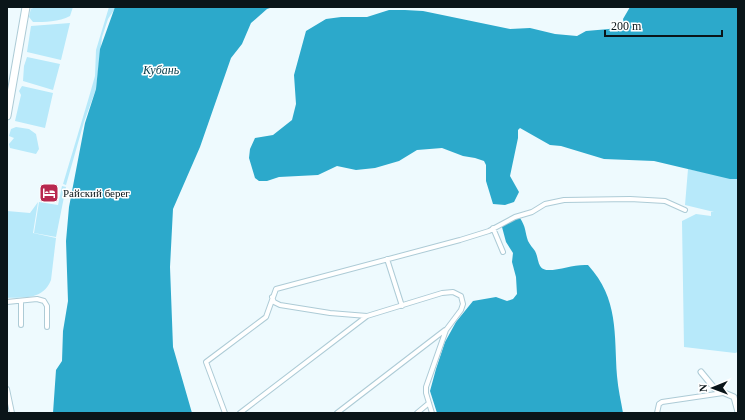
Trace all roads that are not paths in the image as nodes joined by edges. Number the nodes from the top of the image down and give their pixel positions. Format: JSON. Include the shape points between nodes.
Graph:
{"nodes":[{"id":1,"x":22,"y":7,"type":"edge"},
{"id":2,"x":26,"y":7,"type":"edge"},
{"id":3,"x":7,"y":88,"type":"edge"},
{"id":4,"x":7,"y":116,"type":"edge"},
{"id":5,"x":685,"y":210,"type":"dead end"},
{"id":6,"x":493,"y":228,"type":"junction"},
{"id":7,"x":503,"y":252,"type":"dead end"},
{"id":8,"x":387,"y":259,"type":"junction"},
{"id":9,"x":272,"y":296,"type":"junction"},
{"id":10,"x":21,"y":301,"type":"junction"},
{"id":11,"x":7,"y":302,"type":"edge"},
{"id":12,"x":402,"y":306,"type":"junction"},
{"id":13,"x":367,"y":316,"type":"junction"},
{"id":14,"x":21,"y":325,"type":"dead end"},
{"id":15,"x":47,"y":328,"type":"dead end"},
{"id":16,"x":446,"y":330,"type":"junction"},
{"id":17,"x":701,"y":372,"type":"dead end"},
{"id":18,"x":7,"y":389,"type":"edge"},
{"id":19,"x":723,"y":394,"type":"junction"},
{"id":20,"x":429,"y":403,"type":"junction"},
{"id":21,"x":738,"y":412,"type":"edge"},
{"id":22,"x":12,"y":413,"type":"edge"},
{"id":23,"x":225,"y":413,"type":"edge"},
{"id":24,"x":240,"y":413,"type":"edge"},
{"id":25,"x":337,"y":413,"type":"edge"},
{"id":26,"x":417,"y":413,"type":"edge"},
{"id":27,"x":432,"y":413,"type":"edge"},
{"id":28,"x":657,"y":413,"type":"edge"}],
"edges":[{"from":1,"to":3,"type":"highway"},
{"from":2,"to":4,"type":"highway"},
{"from":5,"to":6,"type":"street","via":[[665,201],[564,200],[545,204]]},
{"from":6,"to":7,"type":"street"},
{"from":6,"to":8,"type":"street","via":[[460,240]]},
{"from":8,"to":9,"type":"street","via":[[276,289]]},
{"from":8,"to":12,"type":"street"},
{"from":9,"to":13,"type":"street","via":[[274,302],[280,305]]},
{"from":9,"to":23,"type":"street","via":[[266,318],[206,362]]},
{"from":10,"to":11,"type":"street"},
{"from":10,"to":14,"type":"street"},
{"from":10,"to":15,"type":"street","via":[[37,299],[46,303]]},
{"from":12,"to":13,"type":"street"},
{"from":12,"to":16,"type":"street","via":[[442,293],[456,293],[461,296],[462,307]]},
{"from":13,"to":24,"type":"street"},
{"from":16,"to":20,"type":"street","via":[[426,387]]},
{"from":16,"to":25,"type":"street"},
{"from":17,"to":19,"type":"street","via":[[715,389]]},
{"from":18,"to":22,"type":"street"},
{"from":19,"to":21,"type":"street","via":[[734,397]]},
{"from":19,"to":28,"type":"street","via":[[662,402]]},
{"from":20,"to":26,"type":"street"},
{"from":20,"to":27,"type":"street"}]}
